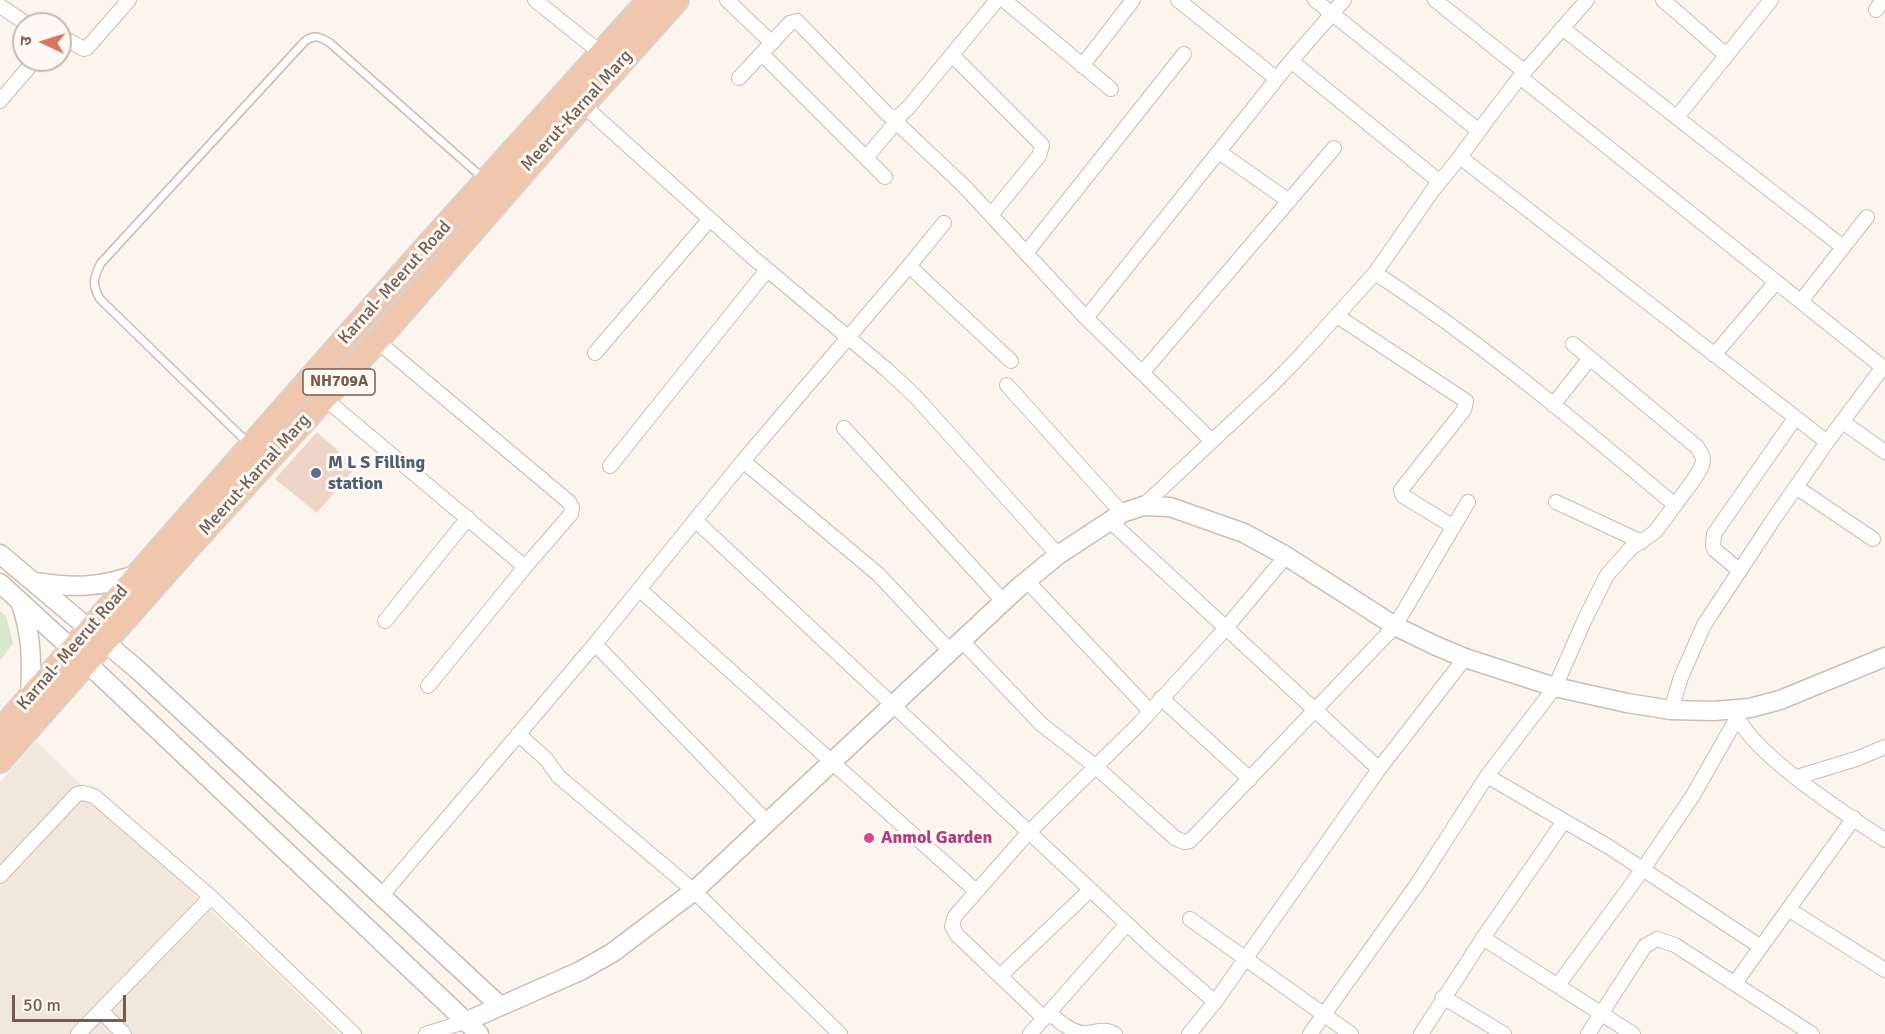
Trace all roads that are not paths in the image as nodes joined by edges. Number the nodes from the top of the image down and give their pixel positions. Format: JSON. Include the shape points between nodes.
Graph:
{"nodes":[{"id":1,"x":129,"y":0,"type":"edge"},
{"id":2,"x":535,"y":0,"type":"edge"},
{"id":3,"x":649,"y":0,"type":"edge"},
{"id":4,"x":677,"y":0,"type":"edge"},
{"id":5,"x":727,"y":0,"type":"edge"},
{"id":6,"x":997,"y":0,"type":"edge"},
{"id":7,"x":1004,"y":0,"type":"edge"},
{"id":8,"x":1133,"y":0,"type":"edge"},
{"id":9,"x":1178,"y":0,"type":"edge"},
{"id":10,"x":1315,"y":0,"type":"edge"},
{"id":11,"x":1344,"y":0,"type":"edge"},
{"id":12,"x":1435,"y":0,"type":"edge"},
{"id":13,"x":1663,"y":0,"type":"edge"},
{"id":14,"x":1771,"y":0,"type":"edge"},
{"id":15,"x":1581,"y":2,"type":"edge"},
{"id":16,"x":1332,"y":14,"type":"junction"},
{"id":17,"x":1563,"y":28,"type":"junction"},
{"id":18,"x":72,"y":42,"type":"edge"},
{"id":19,"x":772,"y":43,"type":"junction"},
{"id":20,"x":602,"y":52,"type":"junction"},
{"id":21,"x":762,"y":54,"type":"junction"},
{"id":22,"x":1184,"y":54,"type":"dead end"},
{"id":23,"x":952,"y":55,"type":"junction"},
{"id":24,"x":1726,"y":55,"type":"junction"},
{"id":25,"x":1291,"y":61,"type":"junction"},
{"id":26,"x":1082,"y":66,"type":"junction"},
{"id":27,"x":25,"y":72,"type":"edge"},
{"id":28,"x":1522,"y":75,"type":"junction"},
{"id":29,"x":739,"y":78,"type":"dead end"},
{"id":30,"x":1278,"y":79,"type":"junction"},
{"id":31,"x":1111,"y":89,"type":"dead end"},
{"id":32,"x":0,"y":101,"type":"edge"},
{"id":33,"x":582,"y":105,"type":"junction"},
{"id":34,"x":1677,"y":117,"type":"junction"},
{"id":35,"x":898,"y":119,"type":"junction"},
{"id":36,"x":1479,"y":131,"type":"junction"},
{"id":37,"x":1334,"y":148,"type":"dead end"},
{"id":38,"x":1219,"y":152,"type":"junction"},
{"id":39,"x":1460,"y":157,"type":"junction"},
{"id":40,"x":866,"y":158,"type":"junction"},
{"id":41,"x":885,"y":177,"type":"dead end"},
{"id":42,"x":486,"y":181,"type":"junction"},
{"id":43,"x":1440,"y":182,"type":"junction"},
{"id":44,"x":1289,"y":201,"type":"junction"},
{"id":45,"x":991,"y":215,"type":"junction"},
{"id":46,"x":1867,"y":217,"type":"dead end"},
{"id":47,"x":710,"y":219,"type":"junction"},
{"id":48,"x":944,"y":223,"type":"dead end"},
{"id":49,"x":1843,"y":247,"type":"junction"},
{"id":50,"x":1026,"y":253,"type":"junction"},
{"id":51,"x":909,"y":266,"type":"junction"},
{"id":52,"x":767,"y":270,"type":"junction"},
{"id":53,"x":1375,"y":273,"type":"junction"},
{"id":54,"x":1776,"y":282,"type":"junction"},
{"id":55,"x":1801,"y":301,"type":"junction"},
{"id":56,"x":1337,"y":316,"type":"junction"},
{"id":57,"x":1086,"y":318,"type":"junction"},
{"id":58,"x":848,"y":337,"type":"junction"},
{"id":59,"x":377,"y":341,"type":"junction"},
{"id":60,"x":1573,"y":344,"type":"dead end"},
{"id":61,"x":595,"y":353,"type":"dead end"},
{"id":62,"x":1714,"y":355,"type":"junction"},
{"id":63,"x":1590,"y":358,"type":"junction"},
{"id":64,"x":1011,"y":362,"type":"dead end"},
{"id":65,"x":1884,"y":368,"type":"edge"},
{"id":66,"x":1142,"y":373,"type":"junction"},
{"id":67,"x":1007,"y":385,"type":"dead end"},
{"id":68,"x":324,"y":398,"type":"junction"},
{"id":69,"x":1553,"y":405,"type":"junction"},
{"id":70,"x":1795,"y":418,"type":"junction"},
{"id":71,"x":1843,"y":423,"type":"junction"},
{"id":72,"x":844,"y":428,"type":"dead end"},
{"id":73,"x":1212,"y":441,"type":"junction"},
{"id":74,"x":1827,"y":442,"type":"junction"},
{"id":75,"x":1885,"y":452,"type":"edge"},
{"id":76,"x":259,"y":453,"type":"junction"},
{"id":77,"x":743,"y":461,"type":"junction"},
{"id":78,"x":610,"y":466,"type":"dead end"},
{"id":79,"x":1796,"y":487,"type":"junction"},
{"id":80,"x":1468,"y":502,"type":"dead end"},
{"id":81,"x":1556,"y":502,"type":"dead end"},
{"id":82,"x":1675,"y":505,"type":"junction"},
{"id":83,"x":1143,"y":506,"type":"junction"},
{"id":84,"x":1116,"y":517,"type":"junction"},
{"id":85,"x":468,"y":518,"type":"junction"},
{"id":86,"x":695,"y":520,"type":"junction"},
{"id":87,"x":1454,"y":527,"type":"junction"},
{"id":88,"x":1873,"y":539,"type":"dead end"},
{"id":89,"x":1642,"y":542,"type":"junction"},
{"id":90,"x":0,"y":554,"type":"edge"},
{"id":91,"x":1059,"y":555,"type":"junction"},
{"id":92,"x":1286,"y":556,"type":"junction"},
{"id":93,"x":525,"y":567,"type":"junction"},
{"id":94,"x":1740,"y":571,"type":"junction"},
{"id":95,"x":138,"y":574,"type":"junction"},
{"id":96,"x":1027,"y":581,"type":"junction"},
{"id":97,"x":34,"y":582,"type":"junction"},
{"id":98,"x":0,"y":583,"type":"edge"},
{"id":99,"x":639,"y":589,"type":"junction"},
{"id":100,"x":20,"y":602,"type":"junction"},
{"id":101,"x":1004,"y":602,"type":"junction"},
{"id":102,"x":385,"y":621,"type":"dead end"},
{"id":103,"x":1395,"y":626,"type":"junction"},
{"id":104,"x":1225,"y":629,"type":"junction"},
{"id":105,"x":97,"y":636,"type":"junction"},
{"id":106,"x":595,"y":644,"type":"junction"},
{"id":107,"x":956,"y":646,"type":"junction"},
{"id":108,"x":79,"y":656,"type":"junction"},
{"id":109,"x":1885,"y":657,"type":"edge"},
{"id":110,"x":1465,"y":658,"type":"junction"},
{"id":111,"x":428,"y":686,"type":"dead end"},
{"id":112,"x":1555,"y":687,"type":"junction"},
{"id":113,"x":30,"y":697,"type":"junction"},
{"id":114,"x":1161,"y":698,"type":"junction"},
{"id":115,"x":893,"y":705,"type":"junction"},
{"id":116,"x":1671,"y":710,"type":"junction"},
{"id":117,"x":1150,"y":711,"type":"junction"},
{"id":118,"x":1316,"y":711,"type":"junction"},
{"id":119,"x":1736,"y":714,"type":"junction"},
{"id":120,"x":0,"y":731,"type":"edge"},
{"id":121,"x":518,"y":734,"type":"junction"},
{"id":122,"x":1885,"y":747,"type":"edge"},
{"id":123,"x":0,"y":761,"type":"edge"},
{"id":124,"x":833,"y":761,"type":"junction"},
{"id":125,"x":1095,"y":766,"type":"junction"},
{"id":126,"x":1379,"y":769,"type":"junction"},
{"id":127,"x":1487,"y":776,"type":"junction"},
{"id":128,"x":1797,"y":777,"type":"junction"},
{"id":129,"x":1250,"y":779,"type":"junction"},
{"id":130,"x":1854,"y":818,"type":"junction"},
{"id":131,"x":1564,"y":821,"type":"junction"},
{"id":132,"x":768,"y":822,"type":"junction"},
{"id":133,"x":1028,"y":833,"type":"junction"},
{"id":134,"x":1885,"y":840,"type":"edge"},
{"id":135,"x":1643,"y":869,"type":"junction"},
{"id":136,"x":0,"y":876,"type":"edge"},
{"id":137,"x":1090,"y":890,"type":"junction"},
{"id":138,"x":694,"y":891,"type":"junction"},
{"id":139,"x":976,"y":891,"type":"junction"},
{"id":140,"x":381,"y":895,"type":"junction"},
{"id":141,"x":211,"y":897,"type":"junction"},
{"id":142,"x":1788,"y":909,"type":"junction"},
{"id":143,"x":1190,"y":919,"type":"dead end"},
{"id":144,"x":1127,"y":924,"type":"junction"},
{"id":145,"x":1483,"y":938,"type":"junction"},
{"id":146,"x":1761,"y":947,"type":"junction"},
{"id":147,"x":1245,"y":959,"type":"junction"},
{"id":148,"x":1885,"y":970,"type":"edge"},
{"id":149,"x":1000,"y":976,"type":"junction"},
{"id":150,"x":1735,"y":983,"type":"junction"},
{"id":151,"x":1558,"y":985,"type":"junction"},
{"id":152,"x":1443,"y":997,"type":"junction"},
{"id":153,"x":1215,"y":1002,"type":"junction"},
{"id":154,"x":499,"y":1005,"type":"junction"},
{"id":155,"x":101,"y":1011,"type":"junction"},
{"id":156,"x":1602,"y":1012,"type":"junction"},
{"id":157,"x":1047,"y":1015,"type":"junction"},
{"id":158,"x":1324,"y":1016,"type":"junction"},
{"id":159,"x":473,"y":1028,"type":"edge"},
{"id":160,"x":1806,"y":1032,"type":"edge"},
{"id":161,"x":78,"y":1034,"type":"edge"},
{"id":162,"x":124,"y":1034,"type":"edge"},
{"id":163,"x":354,"y":1034,"type":"edge"},
{"id":164,"x":426,"y":1034,"type":"edge"},
{"id":165,"x":840,"y":1034,"type":"edge"},
{"id":166,"x":1030,"y":1034,"type":"edge"},
{"id":167,"x":1114,"y":1034,"type":"edge"},
{"id":168,"x":1189,"y":1034,"type":"edge"},
{"id":169,"x":1311,"y":1034,"type":"edge"},
{"id":170,"x":1351,"y":1034,"type":"edge"},
{"id":171,"x":1421,"y":1034,"type":"edge"},
{"id":172,"x":1504,"y":1034,"type":"edge"},
{"id":173,"x":1588,"y":1034,"type":"edge"},
{"id":174,"x":1633,"y":1034,"type":"edge"}],
"edges":[{"from":1,"to":18,"type":"street","via":[[87,48]]},
{"from":2,"to":20,"type":"street"},
{"from":3,"to":20,"type":"highway","name":"Karnal- Meerut Road","number":"NH709A"},
{"from":4,"to":33,"type":"highway","name":"Meerut-Karnal Marg","number":"NH709A"},
{"from":5,"to":19,"type":"street"},
{"from":6,"to":23,"type":"street"},
{"from":7,"to":26,"type":"street"},
{"from":8,"to":26,"type":"street"},
{"from":9,"to":30,"type":"street"},
{"from":10,"to":16,"type":"street"},
{"from":11,"to":16,"type":"street"},
{"from":12,"to":28,"type":"street"},
{"from":13,"to":24,"type":"street"},
{"from":14,"to":24,"type":"street"},
{"from":15,"to":17,"type":"street"},
{"from":16,"to":25,"type":"street"},
{"from":16,"to":36,"type":"street"},
{"from":17,"to":28,"type":"street"},
{"from":17,"to":34,"type":"street"},
{"from":19,"to":21,"type":"street"},
{"from":19,"to":35,"type":"street","via":[[790,23],[797,21],[888,115]]},
{"from":20,"to":42,"type":"highway","name":"Karnal- Meerut Road","number":"NH709A"},
{"from":21,"to":29,"type":"street"},
{"from":21,"to":40,"type":"street"},
{"from":22,"to":50,"type":"street"},
{"from":23,"to":35,"type":"street"},
{"from":23,"to":45,"type":"street","via":[[1042,145],[1039,156]]},
{"from":24,"to":34,"type":"street"},
{"from":25,"to":30,"type":"street"},
{"from":25,"to":43,"type":"street"},
{"from":26,"to":31,"type":"street"},
{"from":27,"to":32,"type":"street"},
{"from":28,"to":36,"type":"street"},
{"from":28,"to":54,"type":"street"},
{"from":30,"to":38,"type":"street"},
{"from":33,"to":47,"type":"street"},
{"from":33,"to":59,"type":"highway","name":"Meerut-Karnal Marg","number":"NH709A"},
{"from":34,"to":49,"type":"street"},
{"from":35,"to":40,"type":"street"},
{"from":35,"to":45,"type":"street"},
{"from":36,"to":39,"type":"street"},
{"from":37,"to":44,"type":"street"},
{"from":38,"to":44,"type":"street"},
{"from":38,"to":57,"type":"street"},
{"from":39,"to":43,"type":"street"},
{"from":39,"to":62,"type":"street"},
{"from":40,"to":41,"type":"street"},
{"from":42,"to":76,"type":"highway","name":"Karnal- Meerut Road","number":"NH709A"},
{"from":42,"to":76,"type":"lane","via":[[330,43],[312,36],[101,263],[94,277],[100,300]]},
{"from":43,"to":53,"type":"street"},
{"from":44,"to":66,"type":"street"},
{"from":45,"to":50,"type":"street"},
{"from":46,"to":49,"type":"street"},
{"from":47,"to":52,"type":"street"},
{"from":47,"to":61,"type":"street"},
{"from":48,"to":51,"type":"street"},
{"from":49,"to":55,"type":"street"},
{"from":50,"to":57,"type":"street"},
{"from":51,"to":58,"type":"street"},
{"from":51,"to":64,"type":"street"},
{"from":52,"to":58,"type":"street"},
{"from":52,"to":78,"type":"street"},
{"from":53,"to":56,"type":"street"},
{"from":53,"to":69,"type":"street","via":[[1469,338]]},
{"from":54,"to":55,"type":"street"},
{"from":54,"to":62,"type":"street"},
{"from":55,"to":65,"type":"street"},
{"from":56,"to":73,"type":"street"},
{"from":56,"to":87,"type":"street","via":[[1466,401],[1464,410],[1401,490],[1403,496]]},
{"from":57,"to":66,"type":"street"},
{"from":58,"to":77,"type":"street"},
{"from":58,"to":91,"type":"street","via":[[915,396]]},
{"from":59,"to":68,"type":"highway","name":"Meerut-Karnal Marg","number":"NH709A"},
{"from":59,"to":93,"type":"street","via":[[569,502],[572,514]]},
{"from":60,"to":63,"type":"street"},
{"from":62,"to":70,"type":"street"},
{"from":63,"to":69,"type":"street"},
{"from":63,"to":82,"type":"street","via":[[1701,454],[1700,470]]},
{"from":65,"to":71,"type":"street"},
{"from":66,"to":73,"type":"street"},
{"from":67,"to":84,"type":"street"},
{"from":68,"to":76,"type":"highway","name":"Meerut-Karnal Marg","number":"NH709A"},
{"from":68,"to":85,"type":"street"},
{"from":69,"to":82,"type":"street"},
{"from":70,"to":74,"type":"street"},
{"from":70,"to":94,"type":"street","via":[[1714,534],[1715,550]]},
{"from":71,"to":74,"type":"street"},
{"from":71,"to":75,"type":"street"},
{"from":72,"to":101,"type":"street"},
{"from":73,"to":83,"type":"street"},
{"from":74,"to":79,"type":"street"},
{"from":76,"to":95,"type":"highway","name":"Karnal- Meerut Road","number":"NH709A"},
{"from":76,"to":105,"type":"highway","name":"Meerut-Karnal Marg","number":"NH709A"},
{"from":77,"to":86,"type":"street"},
{"from":77,"to":107,"type":"street","via":[[879,575]]},
{"from":79,"to":88,"type":"street"},
{"from":79,"to":94,"type":"street"},
{"from":80,"to":87,"type":"street"},
{"from":81,"to":89,"type":"street"},
{"from":82,"to":89,"type":"street","via":[[1655,532]]},
{"from":83,"to":84,"type":"street"},
{"from":83,"to":92,"type":"street","via":[[1170,507],[1244,533]]},
{"from":84,"to":91,"type":"street"},
{"from":84,"to":104,"type":"street"},
{"from":85,"to":93,"type":"street"},
{"from":85,"to":102,"type":"street"},
{"from":86,"to":99,"type":"street"},
{"from":86,"to":115,"type":"street"},
{"from":87,"to":103,"type":"street"},
{"from":89,"to":112,"type":"street","via":[[1630,549],[1607,575]]},
{"from":90,"to":97,"type":"street"},
{"from":91,"to":96,"type":"street"},
{"from":92,"to":103,"type":"street"},
{"from":92,"to":104,"type":"street"},
{"from":93,"to":111,"type":"street"},
{"from":94,"to":116,"type":"street","via":[[1704,625]]},
{"from":95,"to":97,"type":"street","via":[[77,587]]},
{"from":95,"to":105,"type":"highway","name":"Karnal- Meerut Road","number":"NH709A"},
{"from":96,"to":101,"type":"street"},
{"from":96,"to":117,"type":"street"},
{"from":97,"to":105,"type":"street"},
{"from":98,"to":100,"type":"street"},
{"from":99,"to":106,"type":"street"},
{"from":99,"to":124,"type":"street"},
{"from":100,"to":108,"type":"street"},
{"from":100,"to":113,"type":"street","via":[[29,627],[33,660]]},
{"from":101,"to":107,"type":"street"},
{"from":103,"to":110,"type":"street"},
{"from":103,"to":118,"type":"street"},
{"from":104,"to":114,"type":"street"},
{"from":104,"to":118,"type":"street"},
{"from":105,"to":108,"type":"highway","name":"Meerut-Karnal Marg","number":"NH709A"},
{"from":105,"to":140,"type":"street"},
{"from":106,"to":121,"type":"street"},
{"from":106,"to":132,"type":"street"},
{"from":107,"to":115,"type":"street"},
{"from":107,"to":125,"type":"street","via":[[1041,724]]},
{"from":108,"to":113,"type":"highway","name":"Karnal- Meerut Road","number":"NH709A"},
{"from":108,"to":123,"type":"highway","name":"Meerut-Karnal Marg","number":"NH709A"},
{"from":108,"to":159,"type":"street"},
{"from":109,"to":119,"type":"street"},
{"from":110,"to":112,"type":"street"},
{"from":110,"to":126,"type":"street"},
{"from":112,"to":116,"type":"street"},
{"from":112,"to":127,"type":"street"},
{"from":113,"to":120,"type":"highway","name":"Karnal- Meerut Road","number":"NH709A"},
{"from":114,"to":117,"type":"street"},
{"from":114,"to":129,"type":"street"},
{"from":115,"to":124,"type":"street"},
{"from":115,"to":133,"type":"street"},
{"from":116,"to":119,"type":"street"},
{"from":117,"to":125,"type":"street"},
{"from":118,"to":126,"type":"street"},
{"from":118,"to":129,"type":"street"},
{"from":119,"to":128,"type":"street","via":[[1750,737]]},
{"from":119,"to":135,"type":"street","via":[[1692,797]]},
{"from":121,"to":138,"type":"street","via":[[546,759],[558,776]]},
{"from":121,"to":140,"type":"street"},
{"from":122,"to":128,"type":"street"},
{"from":124,"to":132,"type":"street"},
{"from":124,"to":139,"type":"street"},
{"from":125,"to":129,"type":"street","via":[[1184,842],[1200,832]]},
{"from":125,"to":133,"type":"street"},
{"from":126,"to":147,"type":"street"},
{"from":127,"to":131,"type":"street"},
{"from":127,"to":158,"type":"street","via":[[1418,883]]},
{"from":128,"to":130,"type":"street"},
{"from":130,"to":134,"type":"street"},
{"from":130,"to":142,"type":"street"},
{"from":131,"to":135,"type":"street"},
{"from":131,"to":145,"type":"street"},
{"from":132,"to":138,"type":"street"},
{"from":133,"to":137,"type":"street"},
{"from":133,"to":139,"type":"street"},
{"from":135,"to":146,"type":"street"},
{"from":135,"to":151,"type":"street"},
{"from":136,"to":141,"type":"street","via":[[77,794],[83,793],[98,798]]},
{"from":137,"to":144,"type":"street"},
{"from":137,"to":149,"type":"street"},
{"from":138,"to":154,"type":"street","via":[[612,953]]},
{"from":138,"to":165,"type":"street"},
{"from":139,"to":149,"type":"street","via":[[955,916],[953,931]]},
{"from":140,"to":154,"type":"street"},
{"from":141,"to":155,"type":"street"},
{"from":141,"to":163,"type":"street"},
{"from":142,"to":146,"type":"street"},
{"from":142,"to":148,"type":"street"},
{"from":143,"to":147,"type":"street"},
{"from":144,"to":153,"type":"street"},
{"from":144,"to":157,"type":"street"},
{"from":145,"to":151,"type":"street"},
{"from":145,"to":152,"type":"street"},
{"from":146,"to":150,"type":"street"},
{"from":147,"to":153,"type":"street"},
{"from":147,"to":158,"type":"street"},
{"from":149,"to":157,"type":"street"},
{"from":150,"to":156,"type":"street","via":[[1667,941],[1653,940],[1645,946]]},
{"from":150,"to":160,"type":"street"},
{"from":151,"to":156,"type":"street"},
{"from":152,"to":171,"type":"street"},
{"from":152,"to":172,"type":"street"},
{"from":153,"to":168,"type":"street"},
{"from":154,"to":159,"type":"street"},
{"from":155,"to":161,"type":"street"},
{"from":155,"to":162,"type":"street"},
{"from":156,"to":173,"type":"street"},
{"from":156,"to":174,"type":"street"},
{"from":157,"to":166,"type":"street"},
{"from":157,"to":167,"type":"street","via":[[1078,1032]]},
{"from":158,"to":169,"type":"street"},
{"from":158,"to":170,"type":"street"},
{"from":159,"to":164,"type":"street"}]}
